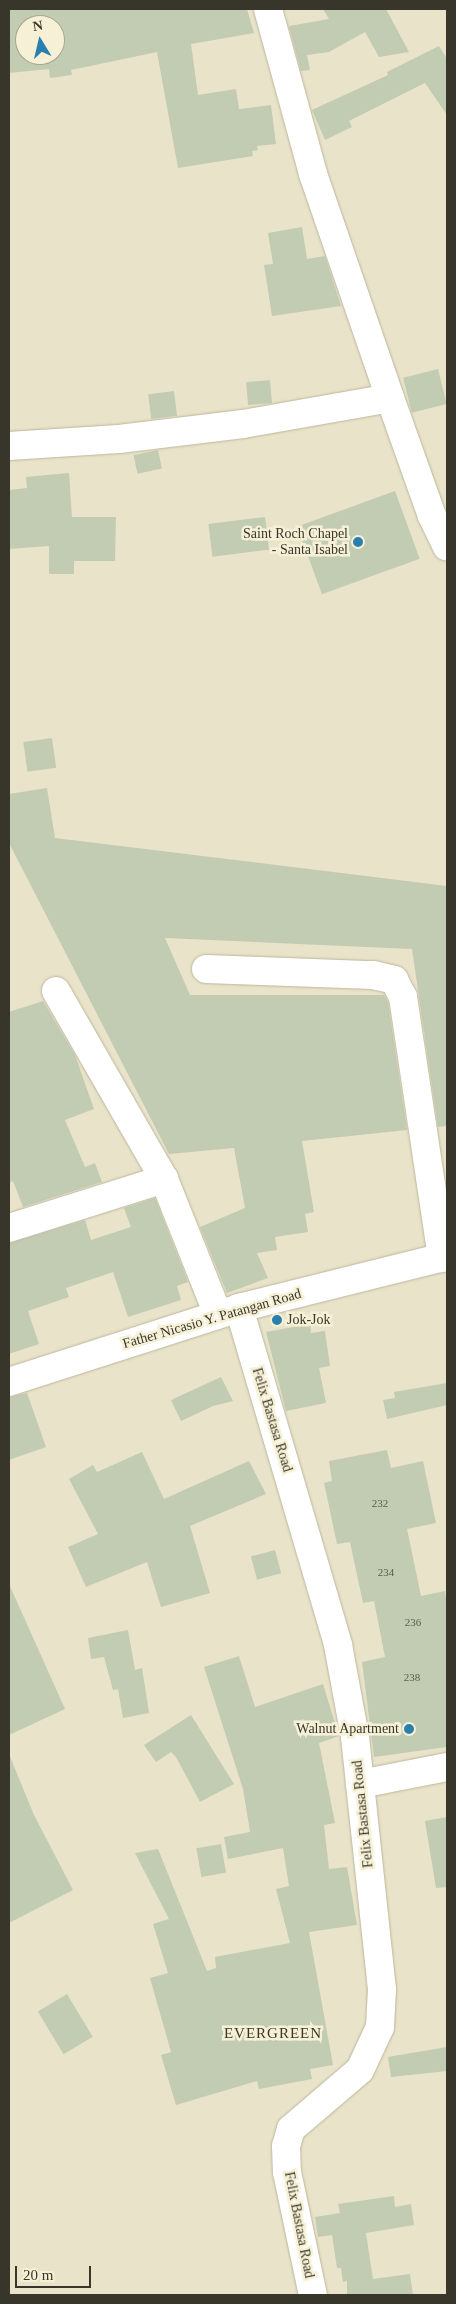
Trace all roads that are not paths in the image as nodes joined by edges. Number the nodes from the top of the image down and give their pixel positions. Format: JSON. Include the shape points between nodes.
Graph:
{"nodes":[{"id":1,"x":268,"y":9,"type":"edge"},
{"id":2,"x":390,"y":398,"type":"junction"},
{"id":3,"x":9,"y":446,"type":"edge"},
{"id":4,"x":447,"y":547,"type":"edge"},
{"id":5,"x":206,"y":969,"type":"dead end"},
{"id":6,"x":56,"y":990,"type":"dead end"},
{"id":7,"x":164,"y":1179,"type":"junction"},
{"id":8,"x":9,"y":1228,"type":"edge"},
{"id":9,"x":445,"y":1257,"type":"edge"},
{"id":10,"x":228,"y":1312,"type":"junction"},
{"id":11,"x":9,"y":1382,"type":"edge"},
{"id":12,"x":447,"y":1767,"type":"edge"},
{"id":13,"x":360,"y":1784,"type":"junction"},
{"id":14,"x":313,"y":2295,"type":"edge"}],
"edges":[{"from":1,"to":2,"type":"street","via":[[313,174]]},
{"from":2,"to":3,"type":"street","via":[[233,425],[119,439]]},
{"from":2,"to":4,"type":"street","via":[[432,516]]},
{"from":5,"to":9,"type":"street","via":[[373,975],[394,980],[403,997]]},
{"from":6,"to":7,"type":"street","name":"Felix Bastasa Road"},
{"from":7,"to":8,"type":"street"},
{"from":7,"to":10,"type":"street","name":"Felix Bastasa Road"},
{"from":9,"to":10,"type":"street","name":"Father Nicasio Y. Patangan Road"},
{"from":10,"to":11,"type":"street","name":"Father Nicasio Y. Patangan Road"},
{"from":10,"to":13,"type":"street","name":"Felix Bastasa Road","via":[[338,1645]]},
{"from":12,"to":13,"type":"street"},
{"from":13,"to":14,"type":"street","name":"Felix Bastasa Road","via":[[382,1989],[380,2027],[360,2070],[292,2129],[286,2146],[287,2172]]}]}
